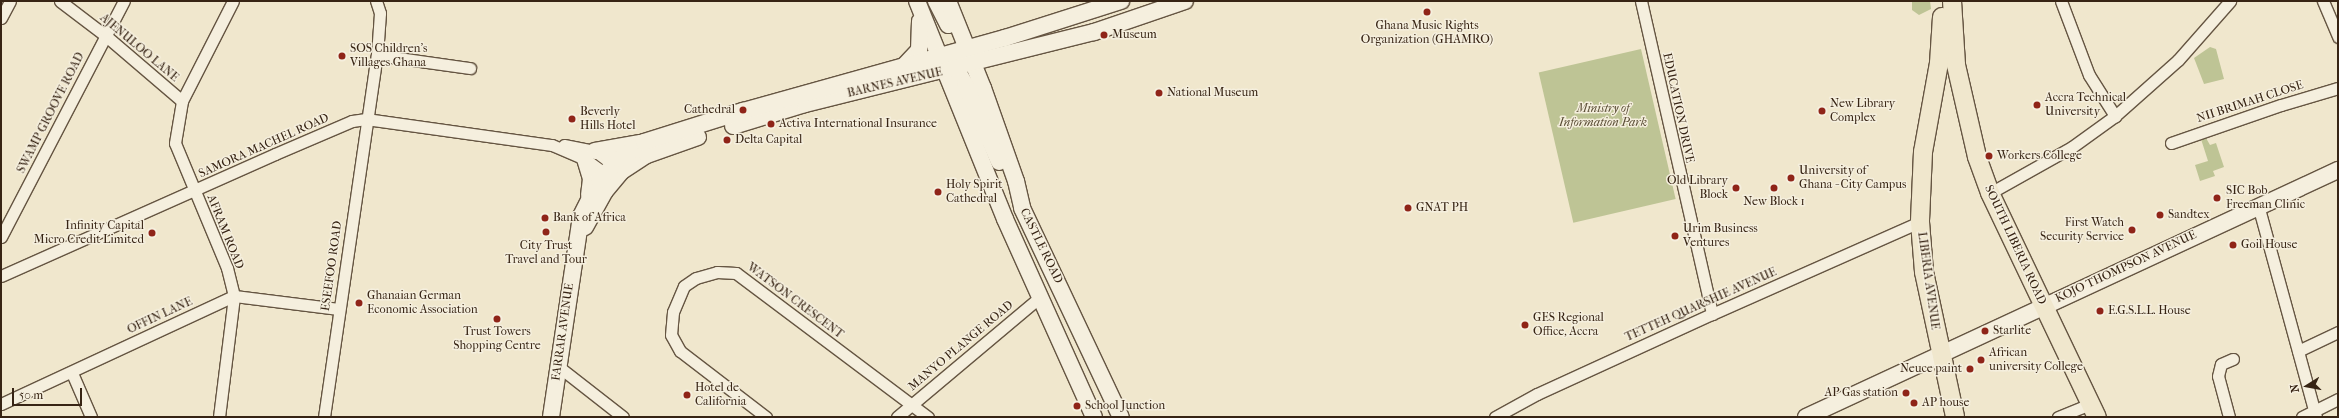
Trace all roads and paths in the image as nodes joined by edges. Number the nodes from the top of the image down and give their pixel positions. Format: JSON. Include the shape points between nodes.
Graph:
{"nodes":[{"id":1,"x":10,"y":1,"type":"edge"},
{"id":2,"x":60,"y":1,"type":"edge"},
{"id":3,"x":124,"y":1,"type":"edge"},
{"id":4,"x":233,"y":1,"type":"edge"},
{"id":5,"x":376,"y":1,"type":"edge"},
{"id":6,"x":936,"y":1,"type":"edge"},
{"id":7,"x":1121,"y":1,"type":"edge"},
{"id":8,"x":1185,"y":1,"type":"edge"},
{"id":9,"x":1641,"y":1,"type":"edge"},
{"id":10,"x":1942,"y":1,"type":"edge"},
{"id":11,"x":1952,"y":1,"type":"edge"},
{"id":12,"x":2061,"y":1,"type":"edge"},
{"id":13,"x":2230,"y":1,"type":"edge"},
{"id":14,"x":2323,"y":1,"type":"edge"},
{"id":15,"x":918,"y":3,"type":"edge"},
{"id":16,"x":950,"y":5,"type":"edge"},
{"id":17,"x":1,"y":18,"type":"edge"},
{"id":18,"x":106,"y":36,"type":"junction"},
{"id":19,"x":2338,"y":37,"type":"edge"},
{"id":20,"x":1005,"y":38,"type":"junction"},
{"id":21,"x":966,"y":53,"type":"junction"},
{"id":22,"x":377,"y":55,"type":"junction"},
{"id":23,"x":1004,"y":56,"type":"junction"},
{"id":24,"x":1947,"y":64,"type":"junction"},
{"id":25,"x":948,"y":65,"type":"junction"},
{"id":26,"x":903,"y":66,"type":"junction"},
{"id":27,"x":470,"y":68,"type":"dead end"},
{"id":28,"x":914,"y":78,"type":"junction"},
{"id":29,"x":984,"y":88,"type":"junction"},
{"id":30,"x":2338,"y":88,"type":"edge"},
{"id":31,"x":952,"y":91,"type":"junction"},
{"id":32,"x":182,"y":101,"type":"junction"},
{"id":33,"x":2115,"y":116,"type":"junction"},
{"id":34,"x":366,"y":119,"type":"junction"},
{"id":35,"x":644,"y":142,"type":"junction"},
{"id":36,"x":2171,"y":143,"type":"dead end"},
{"id":37,"x":590,"y":155,"type":"junction"},
{"id":38,"x":2338,"y":170,"type":"edge"},
{"id":39,"x":612,"y":174,"type":"junction"},
{"id":40,"x":194,"y":190,"type":"junction"},
{"id":41,"x":1990,"y":193,"type":"junction"},
{"id":42,"x":589,"y":196,"type":"junction"},
{"id":43,"x":2258,"y":205,"type":"junction"},
{"id":44,"x":1022,"y":208,"type":"junction"},
{"id":45,"x":1920,"y":222,"type":"junction"},
{"id":46,"x":1,"y":237,"type":"edge"},
{"id":47,"x":576,"y":246,"type":"junction"},
{"id":48,"x":1,"y":276,"type":"edge"},
{"id":49,"x":234,"y":296,"type":"junction"},
{"id":50,"x":1041,"y":296,"type":"junction"},
{"id":51,"x":2043,"y":306,"type":"junction"},
{"id":52,"x":339,"y":309,"type":"junction"},
{"id":53,"x":1712,"y":314,"type":"junction"},
{"id":54,"x":2338,"y":332,"type":"edge"},
{"id":55,"x":2298,"y":351,"type":"junction"},
{"id":56,"x":1940,"y":355,"type":"junction"},
{"id":57,"x":2233,"y":359,"type":"dead end"},
{"id":58,"x":559,"y":367,"type":"junction"},
{"id":59,"x":72,"y":373,"type":"junction"},
{"id":60,"x":2338,"y":399,"type":"edge"},
{"id":61,"x":1,"y":404,"type":"edge"},
{"id":62,"x":912,"y":404,"type":"junction"},
{"id":63,"x":2093,"y":410,"type":"edge"},
{"id":64,"x":2315,"y":414,"type":"edge"},
{"id":65,"x":91,"y":417,"type":"edge"},
{"id":66,"x":219,"y":417,"type":"edge"},
{"id":67,"x":324,"y":417,"type":"edge"},
{"id":68,"x":551,"y":417,"type":"edge"},
{"id":69,"x":623,"y":417,"type":"edge"},
{"id":70,"x":766,"y":417,"type":"edge"},
{"id":71,"x":897,"y":417,"type":"edge"},
{"id":72,"x":928,"y":417,"type":"edge"},
{"id":73,"x":1094,"y":417,"type":"edge"},
{"id":74,"x":1121,"y":417,"type":"edge"},
{"id":75,"x":1495,"y":417,"type":"edge"},
{"id":76,"x":1806,"y":417,"type":"edge"},
{"id":77,"x":1955,"y":417,"type":"edge"},
{"id":78,"x":2058,"y":417,"type":"edge"},
{"id":79,"x":2229,"y":417,"type":"edge"},
{"id":80,"x":2302,"y":417,"type":"edge"}],
"edges":[{"from":1,"to":17,"type":"street"},
{"from":2,"to":18,"type":"street","name":"AJENULOO LANE"},
{"from":3,"to":18,"type":"street","name":"SWAMP GROOVE ROAD"},
{"from":4,"to":32,"type":"street","name":"AFRAM ROAD"},
{"from":5,"to":22,"type":"street","name":"ESEEFOO ROAD","via":[[380,13]]},
{"from":6,"to":21,"type":"main road"},
{"from":7,"to":20,"type":"main road","name":"BARNES AVENUE"},
{"from":8,"to":23,"type":"main road","name":"BARNES AVENUE","via":[[1094,32]]},
{"from":9,"to":53,"type":"street","name":"EDUCATION DRIVE"},
{"from":10,"to":24,"type":"main road","name":"LIBERIA AVENUE"},
{"from":11,"to":24,"type":"main road","name":"LIBERIA AVENUE"},
{"from":12,"to":33,"type":"street","via":[[2089,75]]},
{"from":13,"to":33,"type":"street","via":[[2178,60]]},
{"from":14,"to":19,"type":"street"},
{"from":15,"to":25,"type":"main road","name":"CASTLE ROAD"},
{"from":15,"to":26,"type":"main road","via":[[921,46],[914,58]]},
{"from":16,"to":20,"type":"main road","via":[[975,34]]},
{"from":16,"to":21,"type":"main road","name":"CASTLE ROAD"},
{"from":18,"to":32,"type":"street","name":"AJENULOO LANE"},
{"from":18,"to":46,"type":"street","name":"SWAMP GROOVE ROAD"},
{"from":20,"to":21,"type":"main road","name":"BARNES AVENUE"},
{"from":21,"to":23,"type":"main road","name":"BARNES AVENUE"},
{"from":21,"to":25,"type":"main road","name":"BARNES AVENUE"},
{"from":21,"to":29,"type":"main road","name":"CASTLE ROAD"},
{"from":22,"to":27,"type":"street"},
{"from":22,"to":34,"type":"street","name":"ESEEFOO ROAD"},
{"from":23,"to":29,"type":"main road","via":[[991,68]]},
{"from":24,"to":41,"type":"main road","name":"SOUTH LIBERIA ROAD"},
{"from":24,"to":45,"type":"main road","name":"LIBERIA AVENUE","via":[[1923,152]]},
{"from":25,"to":26,"type":"main road","name":"BARNES AVENUE"},
{"from":25,"to":28,"type":"main road","name":"BARNES AVENUE"},
{"from":25,"to":31,"type":"main road","name":"CASTLE ROAD"},
{"from":25,"to":44,"type":"main road"},
{"from":26,"to":35,"type":"main road","name":"BARNES AVENUE","via":[[814,90]]},
{"from":28,"to":31,"type":"main road","via":[[937,80]]},
{"from":28,"to":39,"type":"main road","name":"BARNES AVENUE","via":[[805,104],[690,139],[647,155]]},
{"from":29,"to":44,"type":"main road","name":"CASTLE ROAD","via":[[1016,181]]},
{"from":30,"to":36,"type":"street","name":"NII BRIMAH CLOSE"},
{"from":31,"to":50,"type":"main road","name":"CASTLE ROAD","via":[[1005,219]]},
{"from":32,"to":40,"type":"street","name":"AFRAM ROAD","via":[[175,143]]},
{"from":33,"to":41,"type":"street","via":[[2072,147]]},
{"from":34,"to":37,"type":"street","name":"SAMORA MACHEL ROAD","via":[[552,145]]},
{"from":34,"to":40,"type":"street","name":"SAMORA MACHEL ROAD","via":[[352,121]]},
{"from":34,"to":52,"type":"street","name":"ESEEFOO ROAD"},
{"from":35,"to":37,"type":"main road"},
{"from":35,"to":39,"type":"main road","name":"BARNES AVENUE"},
{"from":37,"to":39,"type":"street","name":"SAMORA MACHEL ROAD"},
{"from":37,"to":42,"type":"main road"},
{"from":38,"to":43,"type":"main road","name":"KOJO THOMPSON AVENUE"},
{"from":39,"to":42,"type":"main road","name":"BARNES AVENUE"},
{"from":39,"to":47,"type":"main road","name":"FARRAR AVENUE"},
{"from":40,"to":48,"type":"street","name":"SAMORA MACHEL ROAD"},
{"from":40,"to":49,"type":"street","name":"AFRAM ROAD","via":[[227,268]]},
{"from":41,"to":51,"type":"main road","name":"SOUTH LIBERIA ROAD"},
{"from":42,"to":47,"type":"main road","name":"FARRAR AVENUE","via":[[580,216]]},
{"from":43,"to":51,"type":"main road","name":"KOJO THOMPSON AVENUE"},
{"from":43,"to":55,"type":"street"},
{"from":44,"to":74,"type":"main road","name":"CASTLE ROAD"},
{"from":45,"to":53,"type":"street","name":"TETTEH QUARSHIE AVENUE"},
{"from":45,"to":56,"type":"main road","name":"LIBERIA AVENUE","via":[[1924,272]]},
{"from":47,"to":58,"type":"main road","name":"FARRAR AVENUE"},
{"from":49,"to":52,"type":"street"},
{"from":49,"to":59,"type":"street","name":"OFFIN LANE"},
{"from":49,"to":66,"type":"street","name":"AFRAM ROAD"},
{"from":50,"to":62,"type":"street","name":"MANYO PLANGE ROAD"},
{"from":50,"to":73,"type":"main road","name":"CASTLE ROAD"},
{"from":51,"to":56,"type":"main road","name":"KOJO THOMPSON AVENUE"},
{"from":51,"to":63,"type":"main road","name":"SOUTH LIBERIA ROAD"},
{"from":52,"to":67,"type":"street","name":"ESEEFOO ROAD"},
{"from":53,"to":75,"type":"street","name":"TETTEH QUARSHIE AVENUE","via":[[1537,394]]},
{"from":54,"to":55,"type":"street"},
{"from":55,"to":64,"type":"street"},
{"from":56,"to":76,"type":"main road","name":"KOJO THOMPSON AVENUE"},
{"from":56,"to":77,"type":"main road","name":"LIBERIA AVENUE"},
{"from":57,"to":79,"type":"street","via":[[2222,364],[2218,376]]},
{"from":58,"to":68,"type":"main road","name":"FARRAR AVENUE"},
{"from":58,"to":69,"type":"street"},
{"from":59,"to":61,"type":"street","name":"OFFIN LANE"},
{"from":59,"to":65,"type":"street"},
{"from":60,"to":64,"type":"street"},
{"from":62,"to":70,"type":"street","name":"WATSON CRESCENT","via":[[736,273],[717,272],[696,278],[684,286],[678,299],[673,312],[671,335],[680,351]]},
{"from":62,"to":71,"type":"street","name":"MANYO PLANGE ROAD"},
{"from":62,"to":72,"type":"street","name":"WATSON CRESCENT"},
{"from":63,"to":78,"type":"street"},
{"from":64,"to":80,"type":"street"}]}
